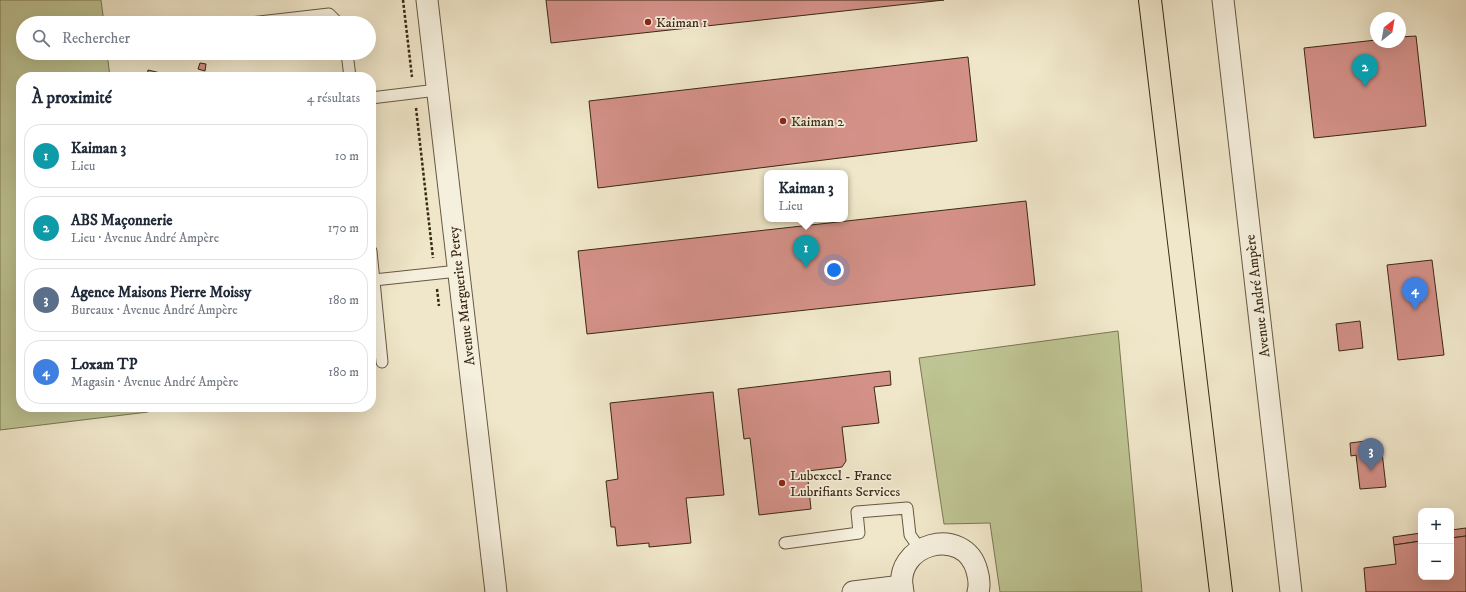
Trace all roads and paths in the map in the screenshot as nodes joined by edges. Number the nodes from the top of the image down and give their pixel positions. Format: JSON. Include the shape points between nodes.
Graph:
{"nodes":[{"id":1,"x":427,"y":0,"type":"edge"},
{"id":2,"x":1150,"y":0,"type":"edge"},
{"id":3,"x":1223,"y":0,"type":"edge"},
{"id":4,"x":311,"y":16,"type":"edge"},
{"id":5,"x":331,"y":16,"type":"edge"},
{"id":6,"x":348,"y":60,"type":"edge"},
{"id":7,"x":349,"y":72,"type":"edge"},
{"id":8,"x":437,"y":90,"type":"junction"},
{"id":9,"x":376,"y":97,"type":"edge"},
{"id":10,"x":458,"y":272,"type":"junction"},
{"id":11,"x":376,"y":280,"type":"edge"},
{"id":12,"x":376,"y":300,"type":"edge"},
{"id":13,"x":382,"y":362,"type":"dead end"},
{"id":14,"x":785,"y":543,"type":"dead end"},
{"id":15,"x":920,"y":549,"type":"junction"},
{"id":16,"x":903,"y":589,"type":"edge"},
{"id":17,"x":496,"y":592,"type":"edge"},
{"id":18,"x":853,"y":592,"type":"edge"},
{"id":19,"x":978,"y":592,"type":"edge"},
{"id":20,"x":1221,"y":592,"type":"edge"},
{"id":21,"x":1291,"y":592,"type":"edge"}],
"edges":[{"from":1,"to":8,"type":"street","name":"Avenue Marguerite Perey"},
{"from":2,"to":20,"type":"main road"},
{"from":3,"to":21,"type":"street","name":"Avenue André Ampère"},
{"from":4,"to":5,"type":"lane"},
{"from":6,"to":7,"type":"lane"},
{"from":8,"to":9,"type":"lane"},
{"from":8,"to":10,"type":"street","name":"Avenue Marguerite Perey"},
{"from":10,"to":11,"type":"lane"},
{"from":10,"to":17,"type":"street","name":"Avenue Marguerite Perey"},
{"from":12,"to":13,"type":"lane"},
{"from":14,"to":15,"type":"lane","via":[[859,533],[857,512],[907,508],[910,535]]},
{"from":15,"to":16,"type":"street","via":[[906,565],[902,576]]},
{"from":15,"to":19,"type":"street","via":[[942,544],[953,545],[963,551],[971,558],[976,568],[979,578]]},
{"from":16,"to":18,"type":"street"}]}
